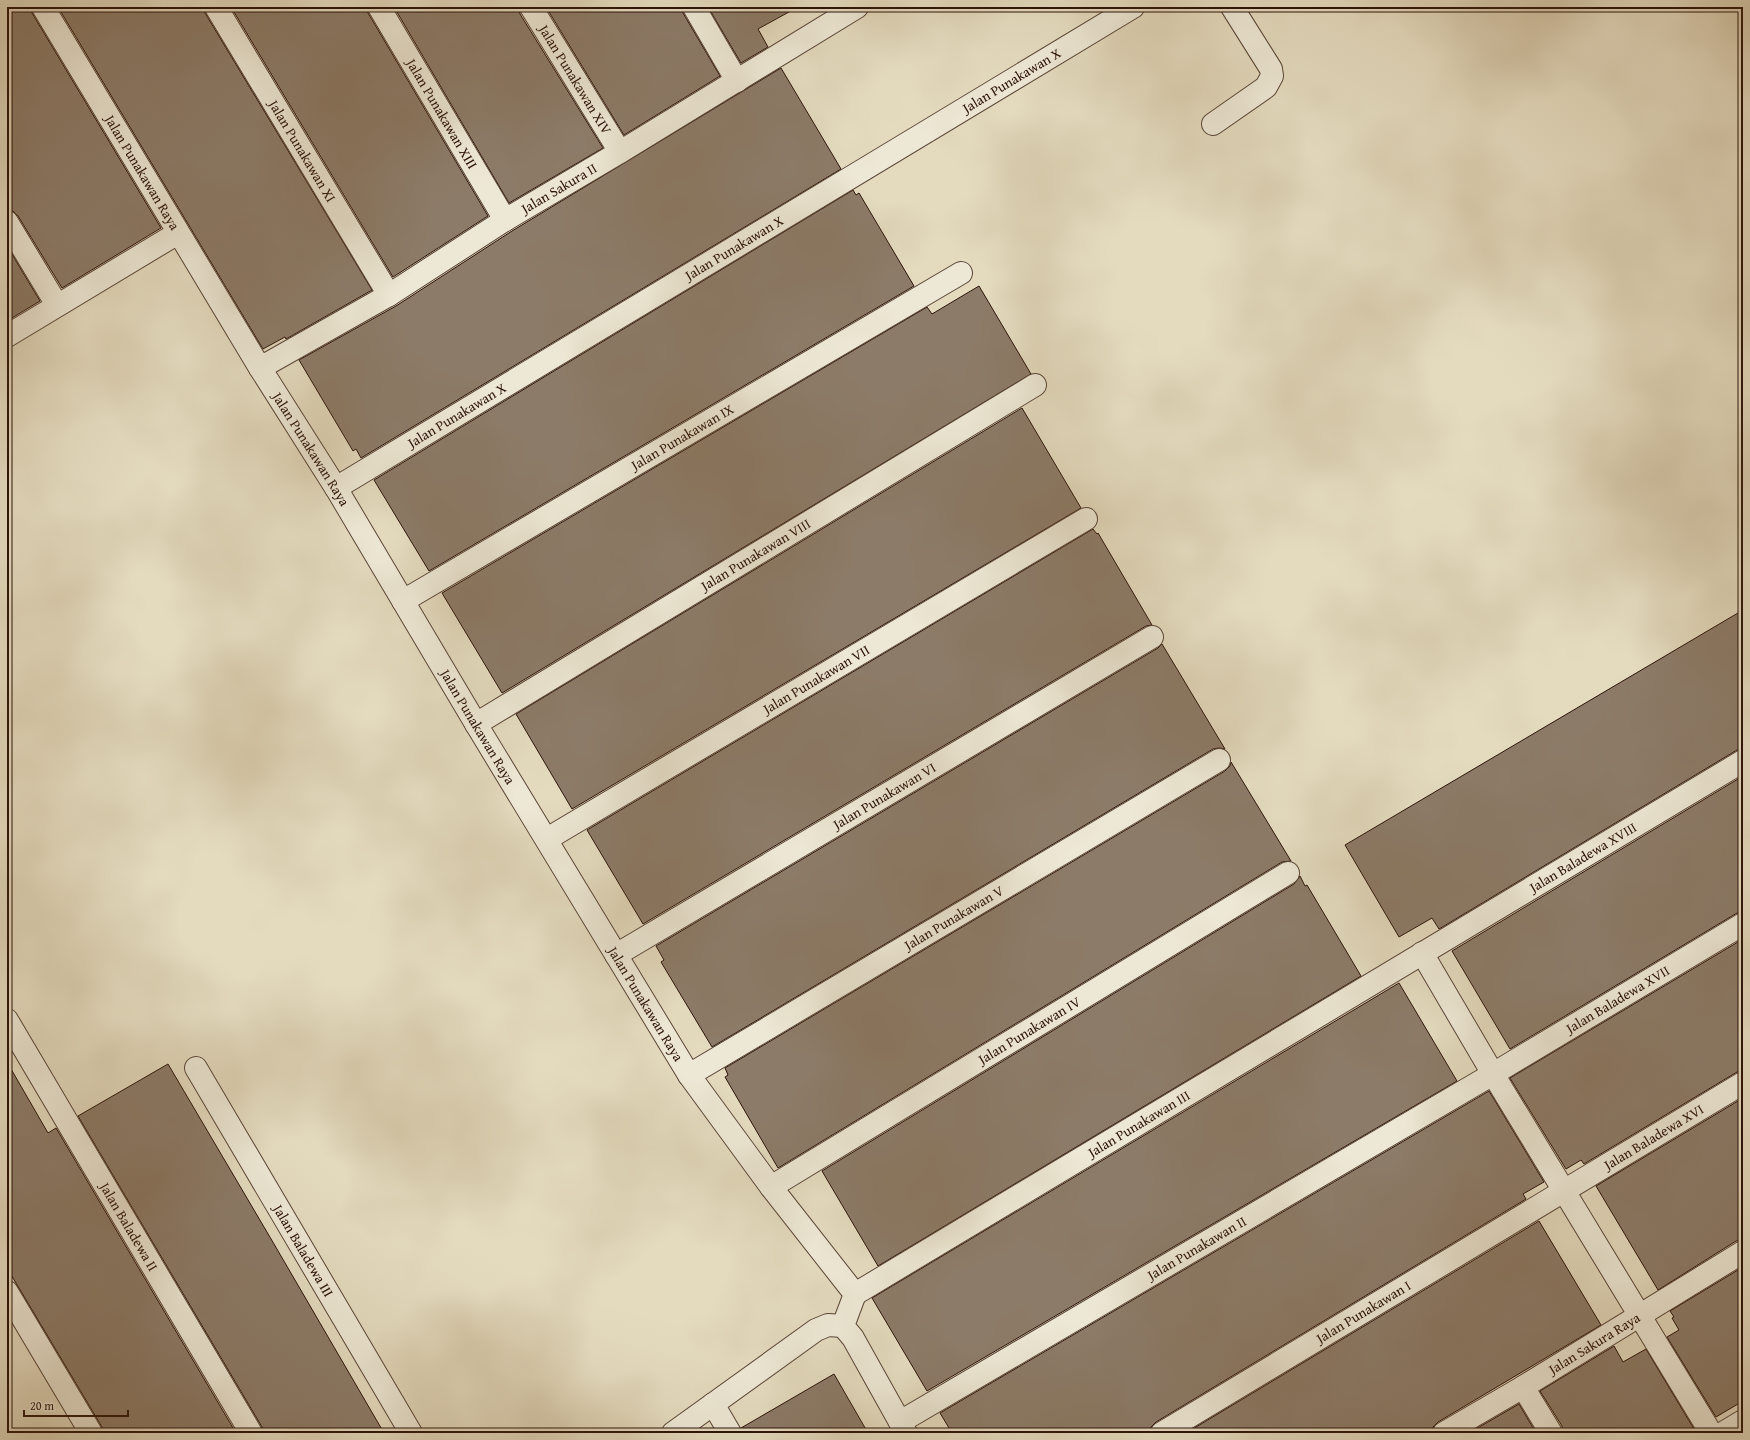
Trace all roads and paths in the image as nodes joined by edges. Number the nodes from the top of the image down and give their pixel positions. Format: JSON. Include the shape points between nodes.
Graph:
{"nodes":[{"id":1,"x":43,"y":7,"type":"edge"},
{"id":2,"x":216,"y":7,"type":"edge"},
{"id":3,"x":379,"y":7,"type":"edge"},
{"id":4,"x":531,"y":7,"type":"edge"},
{"id":5,"x":694,"y":7,"type":"edge"},
{"id":6,"x":857,"y":7,"type":"edge"},
{"id":7,"x":1133,"y":7,"type":"edge"},
{"id":8,"x":1232,"y":7,"type":"edge"},
{"id":9,"x":737,"y":81,"type":"junction"},
{"id":10,"x":1213,"y":124,"type":"dead end"},
{"id":11,"x":620,"y":152,"type":"junction"},
{"id":12,"x":505,"y":220,"type":"junction"},
{"id":13,"x":7,"y":222,"type":"edge"},
{"id":14,"x":178,"y":233,"type":"junction"},
{"id":15,"x":961,"y":273,"type":"dead end"},
{"id":16,"x":389,"y":295,"type":"junction"},
{"id":17,"x":57,"y":305,"type":"junction"},
{"id":18,"x":7,"y":336,"type":"edge"},
{"id":19,"x":260,"y":368,"type":"junction"},
{"id":20,"x":1036,"y":385,"type":"dead end"},
{"id":21,"x":336,"y":488,"type":"junction"},
{"id":22,"x":1086,"y":519,"type":"dead end"},
{"id":23,"x":403,"y":601,"type":"junction"},
{"id":24,"x":1152,"y":636,"type":"dead end"},
{"id":25,"x":476,"y":724,"type":"junction"},
{"id":26,"x":1219,"y":760,"type":"dead end"},
{"id":27,"x":1743,"y":761,"type":"edge"},
{"id":28,"x":546,"y":839,"type":"junction"},
{"id":29,"x":1288,"y":873,"type":"dead end"},
{"id":30,"x":1743,"y":924,"type":"edge"},
{"id":31,"x":1422,"y":953,"type":"junction"},
{"id":32,"x":616,"y":955,"type":"junction"},
{"id":33,"x":7,"y":1020,"type":"edge"},
{"id":34,"x":196,"y":1068,"type":"dead end"},
{"id":35,"x":1493,"y":1074,"type":"junction"},
{"id":36,"x":689,"y":1075,"type":"junction"},
{"id":37,"x":1743,"y":1084,"type":"edge"},
{"id":38,"x":771,"y":1188,"type":"junction"},
{"id":39,"x":1565,"y":1191,"type":"junction"},
{"id":40,"x":1743,"y":1252,"type":"edge"},
{"id":41,"x":7,"y":1292,"type":"edge"},
{"id":42,"x":855,"y":1294,"type":"junction"},
{"id":43,"x":1639,"y":1316,"type":"junction"},
{"id":44,"x":843,"y":1326,"type":"junction"},
{"id":45,"x":1523,"y":1387,"type":"junction"},
{"id":46,"x":713,"y":1404,"type":"junction"},
{"id":47,"x":1743,"y":1421,"type":"edge"},
{"id":48,"x":903,"y":1428,"type":"edge"},
{"id":49,"x":91,"y":1433,"type":"edge"},
{"id":50,"x":251,"y":1433,"type":"edge"},
{"id":51,"x":411,"y":1433,"type":"edge"},
{"id":52,"x":673,"y":1433,"type":"edge"},
{"id":53,"x":730,"y":1433,"type":"edge"},
{"id":54,"x":1162,"y":1433,"type":"edge"},
{"id":55,"x":1444,"y":1433,"type":"edge"},
{"id":56,"x":1551,"y":1433,"type":"edge"},
{"id":57,"x":1711,"y":1433,"type":"edge"},
{"id":58,"x":1723,"y":1433,"type":"edge"}],
"edges":[{"from":1,"to":14,"type":"street","name":"Jalan Punakawan Raya"},
{"from":2,"to":16,"type":"street","name":"Jalan Punakawan XI"},
{"from":3,"to":12,"type":"street","name":"Jalan Punakawan XIII"},
{"from":4,"to":11,"type":"street","name":"Jalan Punakawan XIV"},
{"from":5,"to":9,"type":"street"},
{"from":6,"to":9,"type":"street","name":"Jalan Sakura II"},
{"from":7,"to":21,"type":"street","name":"Jalan Punakawan X"},
{"from":8,"to":10,"type":"street","via":[[1271,69],[1272,76],[1266,87]]},
{"from":9,"to":11,"type":"street","name":"Jalan Sakura II"},
{"from":11,"to":12,"type":"street","name":"Jalan Sakura II"},
{"from":12,"to":16,"type":"street","name":"Jalan Sakura II"},
{"from":13,"to":17,"type":"street"},
{"from":14,"to":17,"type":"street"},
{"from":14,"to":19,"type":"street","name":"Jalan Punakawan Raya"},
{"from":15,"to":23,"type":"street","name":"Jalan Punakawan IX"},
{"from":16,"to":19,"type":"street","name":"Jalan Sakura II"},
{"from":17,"to":18,"type":"street"},
{"from":19,"to":21,"type":"street","name":"Jalan Punakawan Raya"},
{"from":20,"to":25,"type":"street","name":"Jalan Punakawan VIII"},
{"from":21,"to":23,"type":"street","name":"Jalan Punakawan Raya"},
{"from":22,"to":28,"type":"street","name":"Jalan Punakawan VII"},
{"from":23,"to":25,"type":"street","name":"Jalan Punakawan Raya"},
{"from":24,"to":32,"type":"street","name":"Jalan Punakawan VI"},
{"from":25,"to":28,"type":"street","name":"Jalan Punakawan Raya"},
{"from":26,"to":36,"type":"street","name":"Jalan Punakawan V"},
{"from":27,"to":31,"type":"street","name":"Jalan Baladewa XVIII"},
{"from":28,"to":32,"type":"street","name":"Jalan Punakawan Raya"},
{"from":29,"to":38,"type":"street","name":"Jalan Punakawan IV"},
{"from":30,"to":35,"type":"street","name":"Jalan Baladewa XVII"},
{"from":31,"to":35,"type":"street"},
{"from":31,"to":42,"type":"street","name":"Jalan Punakawan III"},
{"from":32,"to":36,"type":"street","name":"Jalan Punakawan Raya"},
{"from":33,"to":50,"type":"street","name":"Jalan Baladewa II"},
{"from":34,"to":51,"type":"street","name":"Jalan Baladewa III"},
{"from":35,"to":39,"type":"street"},
{"from":35,"to":48,"type":"street","name":"Jalan Punakawan II"},
{"from":36,"to":38,"type":"street","name":"Jalan Punakawan Raya"},
{"from":37,"to":39,"type":"street","name":"Jalan Baladewa XVI"},
{"from":38,"to":42,"type":"street","name":"Jalan Punakawan Raya"},
{"from":39,"to":43,"type":"street"},
{"from":39,"to":54,"type":"street","name":"Jalan Punakawan I"},
{"from":40,"to":43,"type":"street","name":"Jalan Sakura Raya"},
{"from":41,"to":49,"type":"street"},
{"from":42,"to":44,"type":"street"},
{"from":43,"to":45,"type":"street","name":"Jalan Sakura Raya"},
{"from":43,"to":57,"type":"street"},
{"from":44,"to":46,"type":"street","via":[[828,1325],[816,1330]]},
{"from":44,"to":48,"type":"street","via":[[854,1338]]},
{"from":45,"to":55,"type":"street","name":"Jalan Sakura Raya"},
{"from":45,"to":56,"type":"street"},
{"from":46,"to":52,"type":"street"},
{"from":46,"to":53,"type":"street"},
{"from":47,"to":58,"type":"street"}]}
